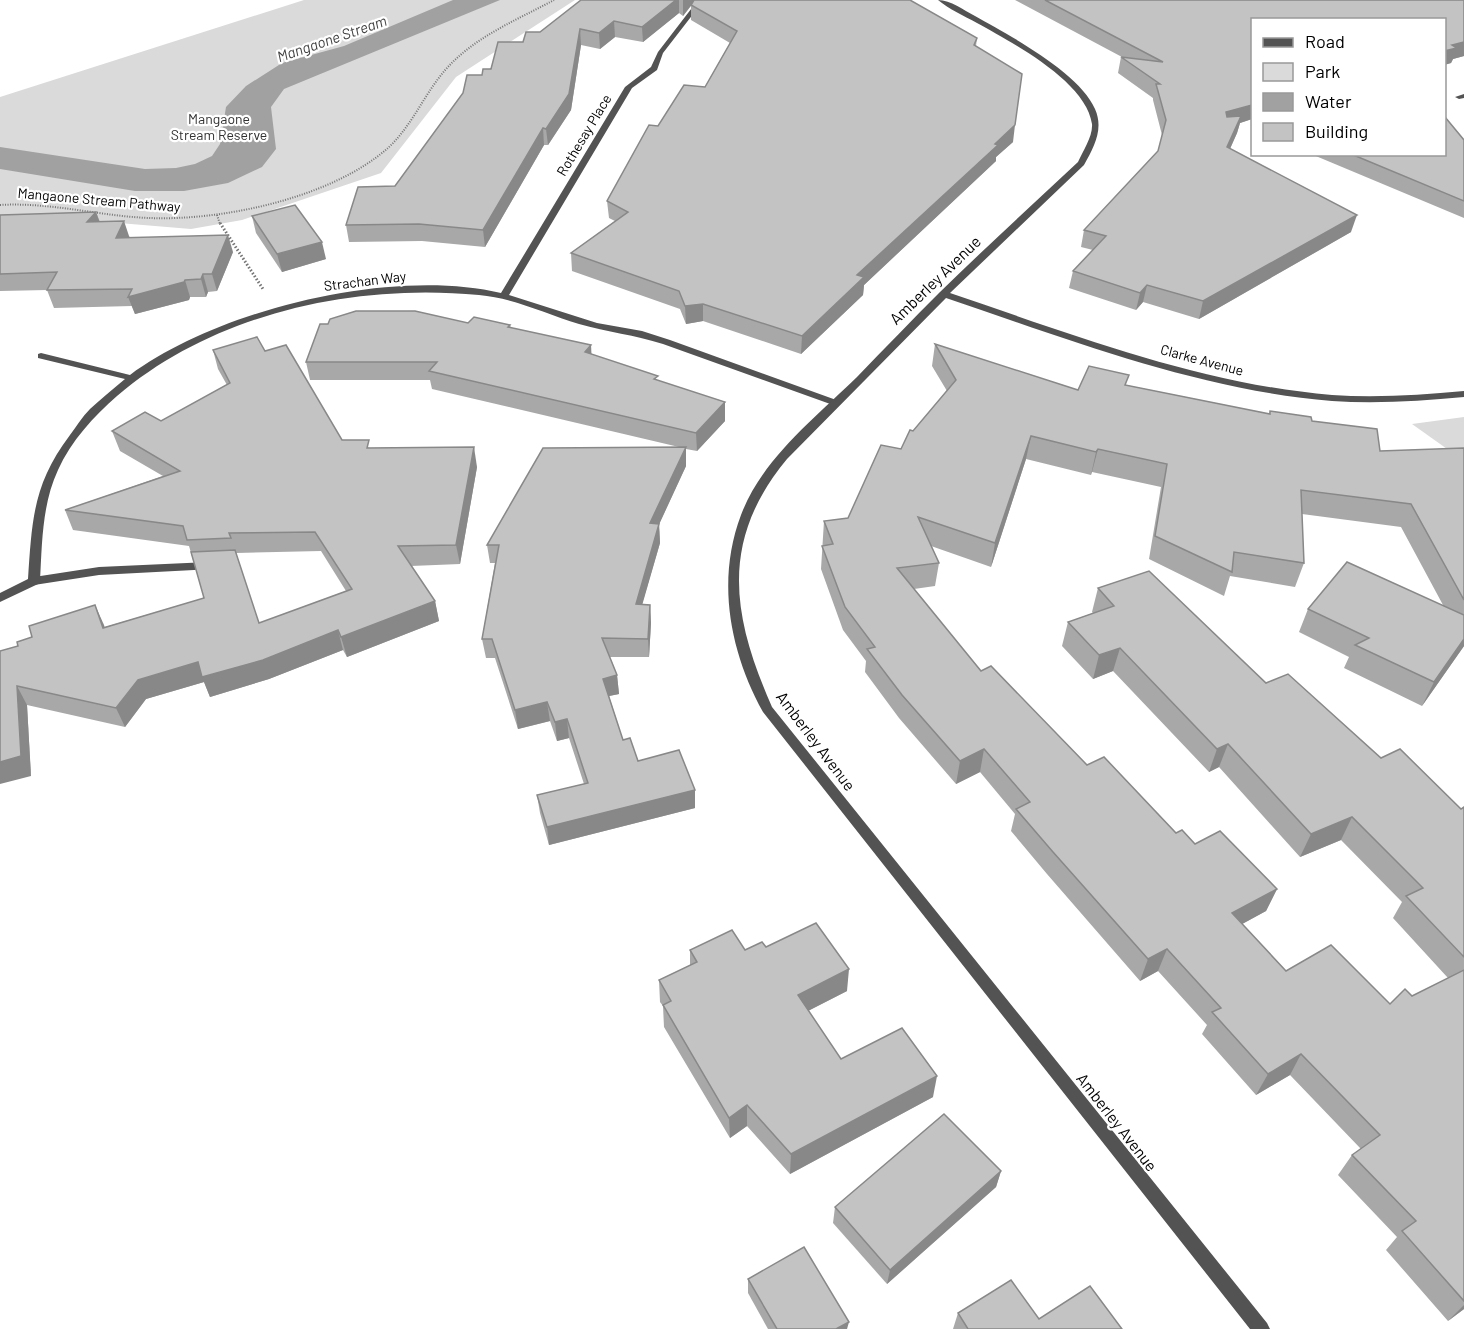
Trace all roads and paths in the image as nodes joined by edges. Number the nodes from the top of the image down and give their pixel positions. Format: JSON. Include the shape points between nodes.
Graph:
{"nodes":[{"id":1,"x":554,"y":0,"type":"edge"},
{"id":2,"x":700,"y":0,"type":"edge"},
{"id":3,"x":941,"y":0,"type":"edge"},
{"id":4,"x":0,"y":205,"type":"edge"},
{"id":5,"x":217,"y":215,"type":"junction"},
{"id":6,"x":943,"y":294,"type":"junction"},
{"id":7,"x":504,"y":296,"type":"junction"},
{"id":8,"x":277,"y":309,"type":"junction"},
{"id":9,"x":41,"y":356,"type":"dead end"},
{"id":10,"x":132,"y":378,"type":"junction"},
{"id":11,"x":1464,"y":394,"type":"edge"},
{"id":12,"x":836,"y":403,"type":"junction"},
{"id":13,"x":227,"y":565,"type":"edge"},
{"id":14,"x":34,"y":581,"type":"junction"},
{"id":15,"x":0,"y":598,"type":"edge"},
{"id":16,"x":1260,"y":1329,"type":"edge"}],
"edges":[{"from":1,"to":5,"type":"path","name":"Mangaone Stream Pathway","via":[[462,52],[434,84],[412,121],[376,157],[338,179],[295,195]]},
{"from":2,"to":7,"type":"street","name":"Rothesay Place","via":[[660,53],[654,68],[629,87]]},
{"from":3,"to":6,"type":"street","name":"Amberley Avenue","via":[[1064,76],[1088,100],[1096,123],[1081,163]]},
{"from":4,"to":5,"type":"path","name":"Mangaone Stream Pathway","via":[[46,205],[147,218]]},
{"from":5,"to":8,"type":"path"},
{"from":6,"to":11,"type":"street","name":"Clarke Avenue","via":[[1238,385],[1352,399]]},
{"from":6,"to":12,"type":"street","name":"Amberley Avenue"},
{"from":7,"to":8,"type":"street","name":"Strachan Way","via":[[395,289]]},
{"from":7,"to":12,"type":"street","name":"Strachan Way","via":[[593,325],[641,334]]},
{"from":8,"to":10,"type":"street","name":"Strachan Way","via":[[170,353]]},
{"from":9,"to":10,"type":"street"},
{"from":10,"to":14,"type":"street","name":"Strachan Way","via":[[74,434],[58,458],[38,515]]},
{"from":12,"to":16,"type":"street","name":"Amberley Avenue","via":[[761,486],[750,505],[738,543],[731,584],[735,624],[744,657],[767,709]]},
{"from":13,"to":14,"type":"street","via":[[99,571]]},
{"from":14,"to":15,"type":"street"}]}
